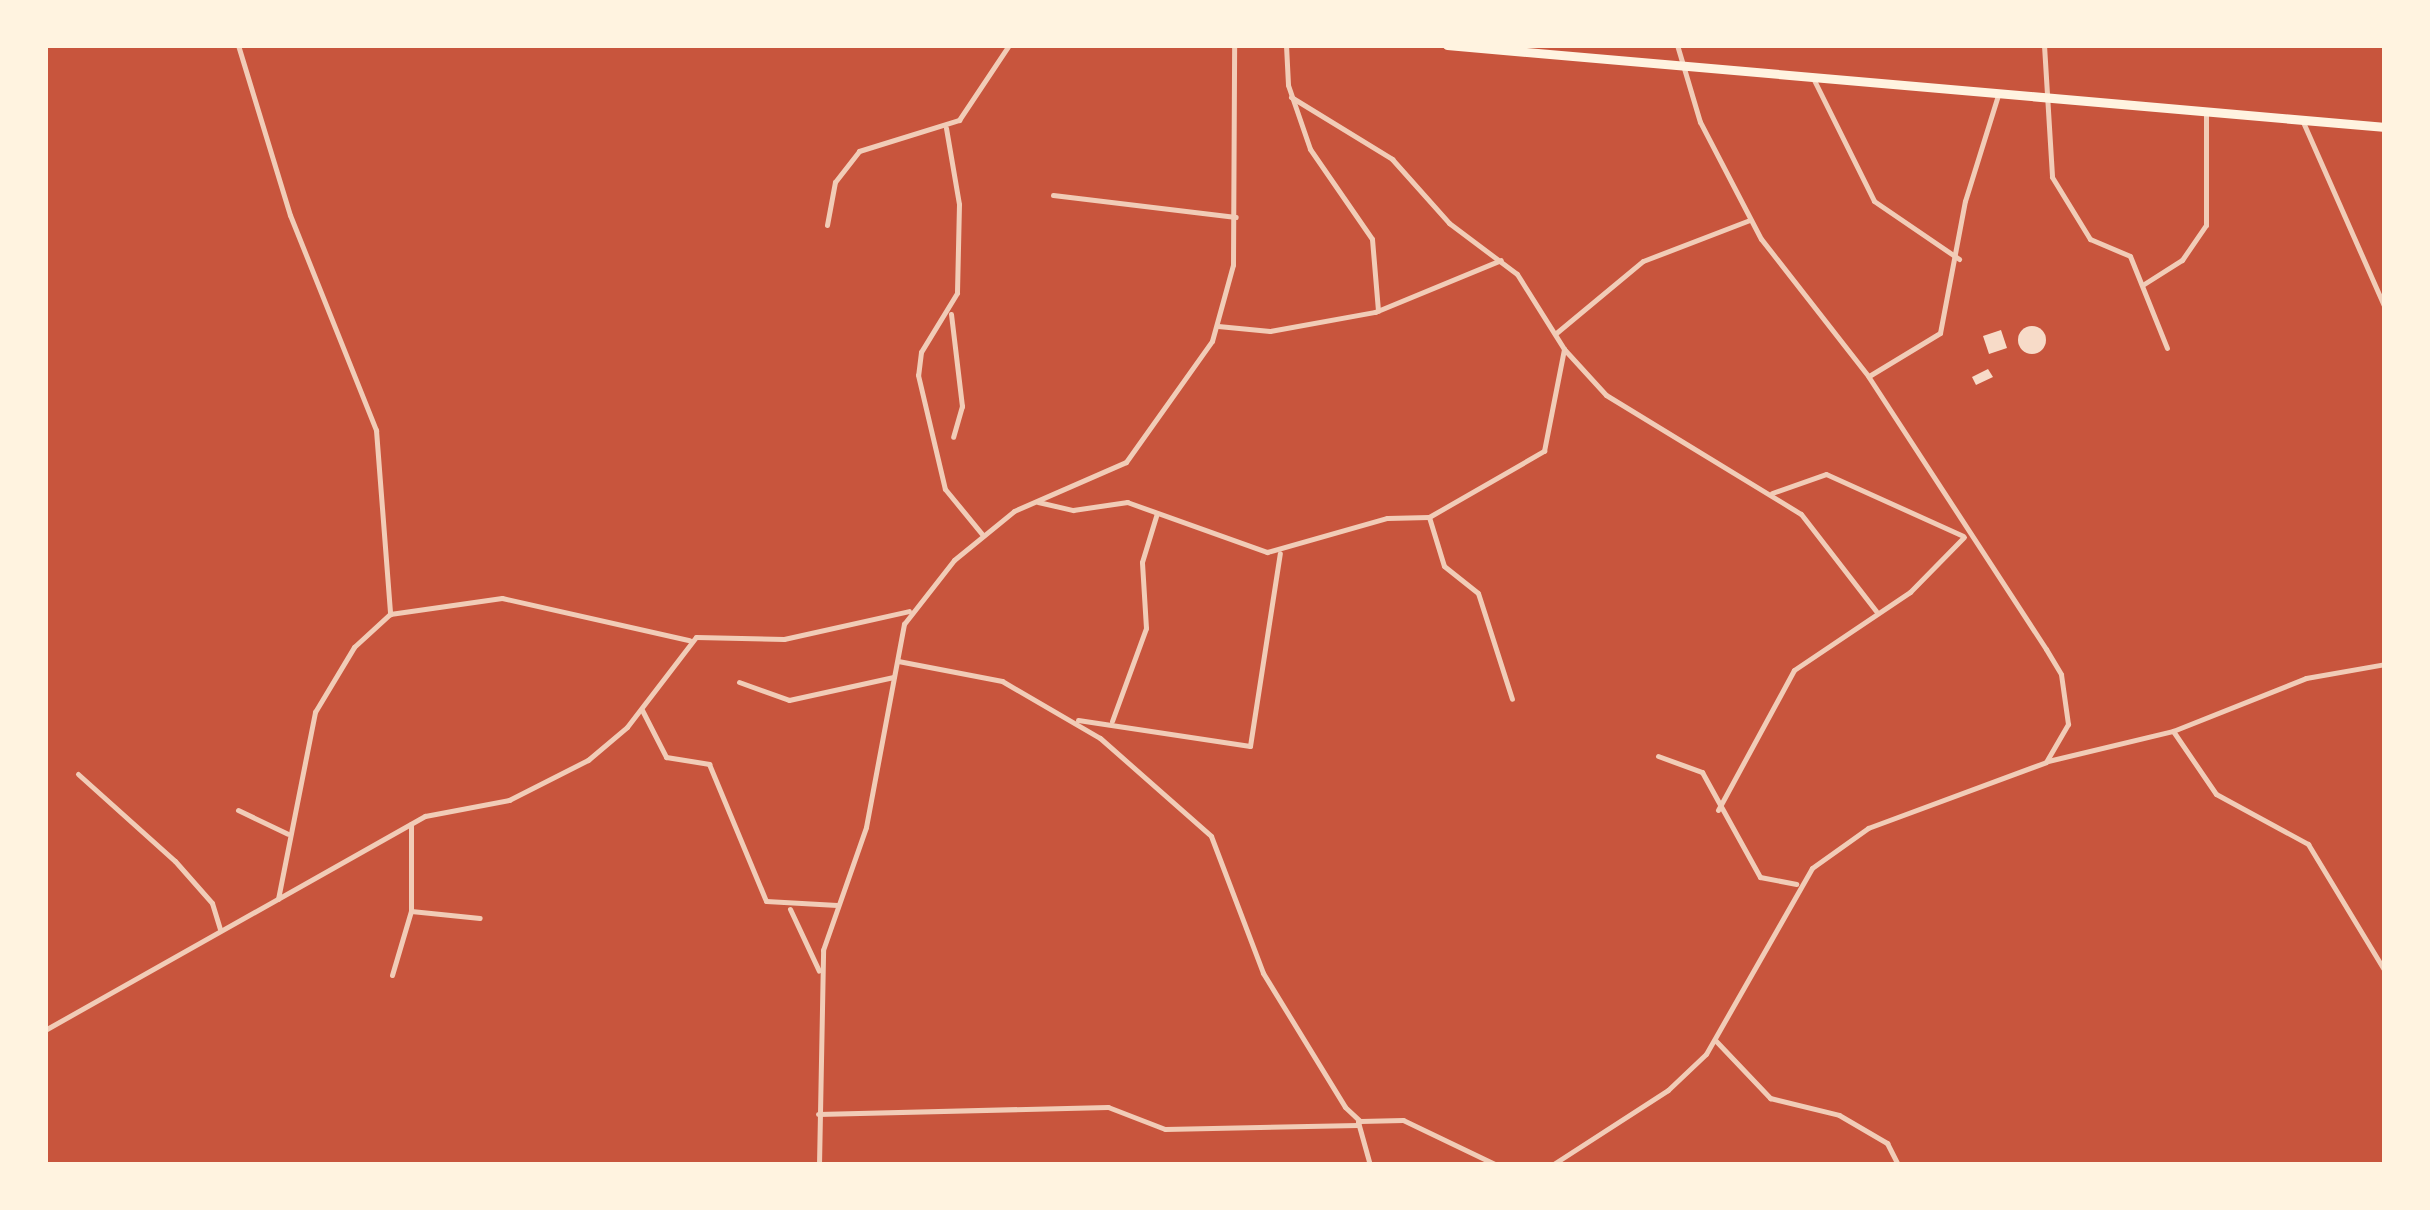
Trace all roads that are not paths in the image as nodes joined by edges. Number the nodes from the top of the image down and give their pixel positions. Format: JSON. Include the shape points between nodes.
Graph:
{"nodes":[{"id":1,"x":238,"y":45,"type":"edge"},
{"id":2,"x":1009,"y":45,"type":"edge"},
{"id":3,"x":1234,"y":45,"type":"edge"},
{"id":4,"x":1286,"y":45,"type":"edge"},
{"id":5,"x":1448,"y":45,"type":"edge"},
{"id":6,"x":1677,"y":45,"type":"edge"},
{"id":7,"x":2044,"y":45,"type":"edge"},
{"id":8,"x":1676,"y":66,"type":"junction"},
{"id":9,"x":1812,"y":78,"type":"junction"},
{"id":10,"x":1998,"y":92,"type":"junction"},
{"id":11,"x":2047,"y":96,"type":"junction"},
{"id":12,"x":1291,"y":97,"type":"junction"},
{"id":13,"x":2206,"y":112,"type":"junction"},
{"id":14,"x":2302,"y":119,"type":"junction"},
{"id":15,"x":946,"y":128,"type":"junction"},
{"id":16,"x":2385,"y":128,"type":"edge"},
{"id":17,"x":1053,"y":194,"type":"dead end"},
{"id":18,"x":1236,"y":217,"type":"junction"},
{"id":19,"x":1750,"y":220,"type":"junction"},
{"id":20,"x":826,"y":225,"type":"dead end"},
{"id":21,"x":1960,"y":259,"type":"junction"},
{"id":22,"x":1501,"y":260,"type":"junction"},
{"id":23,"x":2144,"y":284,"type":"junction"},
{"id":24,"x":2385,"y":308,"type":"edge"},
{"id":25,"x":1378,"y":311,"type":"junction"},
{"id":26,"x":951,"y":314,"type":"junction"},
{"id":27,"x":1218,"y":326,"type":"junction"},
{"id":28,"x":1556,"y":334,"type":"junction"},
{"id":29,"x":2167,"y":348,"type":"dead end"},
{"id":30,"x":1564,"y":350,"type":"junction"},
{"id":31,"x":1869,"y":377,"type":"junction"},
{"id":32,"x":954,"y":436,"type":"dead end"},
{"id":33,"x":1772,"y":492,"type":"junction"},
{"id":34,"x":1035,"y":501,"type":"junction"},
{"id":35,"x":1157,"y":513,"type":"junction"},
{"id":36,"x":1430,"y":517,"type":"junction"},
{"id":37,"x":983,"y":534,"type":"junction"},
{"id":38,"x":1967,"y":538,"type":"junction"},
{"id":39,"x":1280,"y":553,"type":"junction"},
{"id":40,"x":909,"y":611,"type":"junction"},
{"id":41,"x":1876,"y":612,"type":"junction"},
{"id":42,"x":390,"y":614,"type":"junction"},
{"id":43,"x":690,"y":640,"type":"junction"},
{"id":44,"x":898,"y":661,"type":"junction"},
{"id":45,"x":2385,"y":664,"type":"edge"},
{"id":46,"x":894,"y":677,"type":"junction"},
{"id":47,"x":739,"y":682,"type":"dead end"},
{"id":48,"x":1512,"y":699,"type":"dead end"},
{"id":49,"x":642,"y":710,"type":"junction"},
{"id":50,"x":1077,"y":720,"type":"junction"},
{"id":51,"x":1112,"y":722,"type":"junction"},
{"id":52,"x":2174,"y":731,"type":"junction"},
{"id":53,"x":1658,"y":756,"type":"dead end"},
{"id":54,"x":2046,"y":762,"type":"junction"},
{"id":55,"x":78,"y":774,"type":"dead end"},
{"id":56,"x":238,"y":810,"type":"dead end"},
{"id":57,"x":1718,"y":810,"type":"junction"},
{"id":58,"x":411,"y":824,"type":"junction"},
{"id":59,"x":288,"y":834,"type":"junction"},
{"id":60,"x":1796,"y":884,"type":"junction"},
{"id":61,"x":278,"y":899,"type":"junction"},
{"id":62,"x":837,"y":905,"type":"junction"},
{"id":63,"x":790,"y":909,"type":"junction"},
{"id":64,"x":411,"y":911,"type":"junction"},
{"id":65,"x":480,"y":918,"type":"dead end"},
{"id":66,"x":220,"y":930,"type":"junction"},
{"id":67,"x":820,"y":971,"type":"junction"},
{"id":68,"x":2385,"y":971,"type":"edge"},
{"id":69,"x":392,"y":974,"type":"dead end"},
{"id":70,"x":45,"y":1030,"type":"edge"},
{"id":71,"x":1716,"y":1041,"type":"junction"},
{"id":72,"x":818,"y":1114,"type":"junction"},
{"id":73,"x":1358,"y":1122,"type":"junction"},
{"id":74,"x":819,"y":1165,"type":"edge"},
{"id":75,"x":1370,"y":1165,"type":"edge"},
{"id":76,"x":1497,"y":1165,"type":"edge"},
{"id":77,"x":1552,"y":1165,"type":"edge"},
{"id":78,"x":1898,"y":1165,"type":"edge"}],
"edges":[{"from":1,"to":42,"type":"street","via":[[290,215],[376,430]]},
{"from":2,"to":15,"type":"street","via":[[978,102]]},
{"from":3,"to":18,"type":"street"},
{"from":4,"to":12,"type":"street"},
{"from":5,"to":8,"type":"highway"},
{"from":6,"to":8,"type":"street"},
{"from":7,"to":11,"type":"street"},
{"from":8,"to":9,"type":"highway"},
{"from":8,"to":19,"type":"street"},
{"from":9,"to":10,"type":"highway"},
{"from":9,"to":21,"type":"street","via":[[1874,201]]},
{"from":10,"to":11,"type":"highway"},
{"from":10,"to":21,"type":"street","via":[[1964,201]]},
{"from":11,"to":13,"type":"highway"},
{"from":11,"to":23,"type":"street","via":[[2056,184],[2087,235],[2130,256]]},
{"from":12,"to":22,"type":"street","via":[[1392,159],[1449,223]]},
{"from":12,"to":25,"type":"street","via":[[1323,173],[1372,240]]},
{"from":13,"to":14,"type":"highway"},
{"from":13,"to":23,"type":"street","via":[[2206,225],[2182,260]]},
{"from":14,"to":16,"type":"highway"},
{"from":14,"to":24,"type":"street"},
{"from":15,"to":20,"type":"street","via":[[859,151],[835,182]]},
{"from":15,"to":26,"type":"street","via":[[958,204]]},
{"from":17,"to":18,"type":"street"},
{"from":18,"to":27,"type":"street"},
{"from":19,"to":28,"type":"street","via":[[1642,260]]},
{"from":19,"to":31,"type":"street"},
{"from":21,"to":31,"type":"street","via":[[1936,337]]},
{"from":22,"to":25,"type":"street"},
{"from":22,"to":28,"type":"street"},
{"from":23,"to":29,"type":"street"},
{"from":25,"to":27,"type":"street","via":[[1270,331]]},
{"from":26,"to":32,"type":"street","via":[[962,406]]},
{"from":26,"to":37,"type":"street","via":[[921,352],[918,375],[945,489]]},
{"from":27,"to":34,"type":"street","via":[[1184,389],[1126,462]]},
{"from":28,"to":30,"type":"street"},
{"from":30,"to":33,"type":"street","via":[[1644,425]]},
{"from":30,"to":36,"type":"street","via":[[1544,451]]},
{"from":31,"to":38,"type":"street"},
{"from":33,"to":38,"type":"street","via":[[1826,474]]},
{"from":33,"to":41,"type":"street","via":[[1814,526]]},
{"from":34,"to":35,"type":"street","via":[[1073,510],[1127,502]]},
{"from":34,"to":37,"type":"street"},
{"from":35,"to":39,"type":"street"},
{"from":35,"to":51,"type":"street","via":[[1142,562],[1146,628]]},
{"from":36,"to":39,"type":"street","via":[[1387,518]]},
{"from":36,"to":48,"type":"street","via":[[1444,566],[1478,594]]},
{"from":37,"to":40,"type":"street"},
{"from":38,"to":41,"type":"street","via":[[1910,592]]},
{"from":38,"to":54,"type":"street","via":[[2061,674],[2068,724]]},
{"from":39,"to":51,"type":"street","via":[[1250,746]]},
{"from":40,"to":43,"type":"street","via":[[784,639]]},
{"from":40,"to":44,"type":"street"},
{"from":41,"to":57,"type":"street","via":[[1794,670]]},
{"from":42,"to":43,"type":"street","via":[[502,598]]},
{"from":42,"to":59,"type":"street","via":[[322,695],[303,744]]},
{"from":43,"to":49,"type":"street"},
{"from":44,"to":46,"type":"street"},
{"from":44,"to":50,"type":"street","via":[[1002,681]]},
{"from":45,"to":52,"type":"street","via":[[2306,678]]},
{"from":46,"to":47,"type":"street","via":[[789,700]]},
{"from":46,"to":62,"type":"street","via":[[866,826]]},
{"from":49,"to":58,"type":"street","via":[[588,760],[510,800]]},
{"from":49,"to":63,"type":"street","via":[[666,757],[708,764],[760,891]]},
{"from":50,"to":51,"type":"street"},
{"from":50,"to":73,"type":"street","via":[[1211,836],[1263,973]]},
{"from":52,"to":54,"type":"street"},
{"from":52,"to":68,"type":"street","via":[[2216,794],[2308,844]]},
{"from":53,"to":57,"type":"street","via":[[1702,772]]},
{"from":54,"to":60,"type":"street","via":[[1868,828]]},
{"from":55,"to":66,"type":"street","via":[[174,861],[212,903]]},
{"from":56,"to":59,"type":"street"},
{"from":57,"to":60,"type":"street","via":[[1760,878]]},
{"from":58,"to":61,"type":"street"},
{"from":58,"to":64,"type":"street"},
{"from":59,"to":61,"type":"street"},
{"from":60,"to":71,"type":"street"},
{"from":61,"to":66,"type":"street"},
{"from":62,"to":63,"type":"street"},
{"from":62,"to":67,"type":"street"},
{"from":63,"to":67,"type":"street"},
{"from":64,"to":65,"type":"street"},
{"from":64,"to":69,"type":"street"},
{"from":66,"to":70,"type":"street"},
{"from":67,"to":72,"type":"street"},
{"from":71,"to":77,"type":"street","via":[[1668,1090]]},
{"from":71,"to":78,"type":"street","via":[[1770,1098],[1839,1114],[1887,1143]]},
{"from":72,"to":73,"type":"street","via":[[1108,1108],[1158,1128],[1222,1133]]},
{"from":72,"to":74,"type":"street"},
{"from":73,"to":75,"type":"street"},
{"from":73,"to":76,"type":"street","via":[[1403,1120]]}]}
